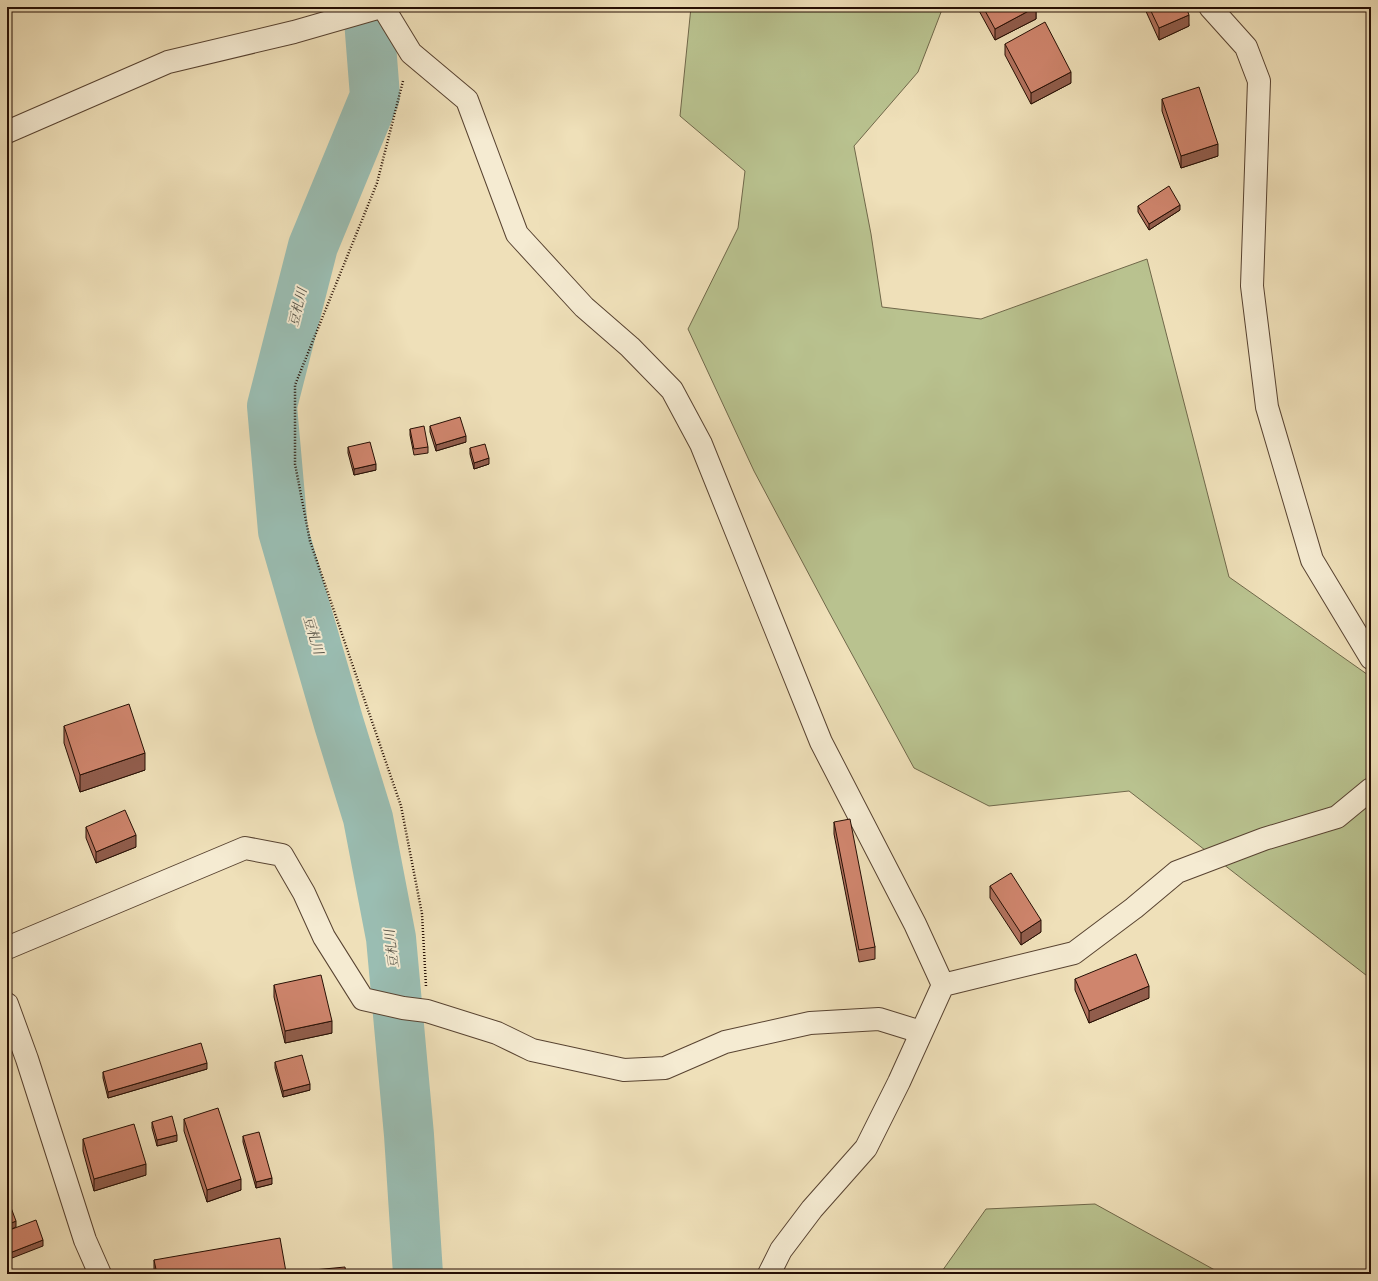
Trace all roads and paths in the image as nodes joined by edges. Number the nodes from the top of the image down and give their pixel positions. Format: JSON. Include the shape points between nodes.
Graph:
{"nodes":[{"id":1,"x":382,"y":7,"type":"edge"},
{"id":2,"x":1210,"y":7,"type":"edge"},
{"id":3,"x":411,"y":53,"type":"junction"},
{"id":4,"x":7,"y":132,"type":"edge"},
{"id":5,"x":1371,"y":658,"type":"edge"},
{"id":6,"x":1371,"y":789,"type":"edge"},
{"id":7,"x":7,"y":948,"type":"edge"},
{"id":8,"x":943,"y":985,"type":"junction"},
{"id":9,"x":7,"y":1004,"type":"edge"},
{"id":10,"x":427,"y":1012,"type":"junction"},
{"id":11,"x":921,"y":1032,"type":"junction"},
{"id":12,"x":100,"y":1274,"type":"edge"},
{"id":13,"x":769,"y":1274,"type":"edge"}],
"edges":[{"from":1,"to":3,"type":"street"},
{"from":1,"to":4,"type":"street","via":[[294,32],[168,62]]},
{"from":2,"to":5,"type":"street","via":[[1246,47],[1259,81],[1252,286],[1267,407],[1312,560]]},
{"from":3,"to":8,"type":"street","via":[[467,100],[517,234],[584,307],[630,347],[672,390],[701,444],[821,742],[915,924]]},
{"from":3,"to":10,"type":"path","via":[[377,183],[295,385],[295,464],[310,541],[401,806],[422,914]]},
{"from":6,"to":8,"type":"street","via":[[1337,817],[1264,839],[1177,872],[1134,908],[1074,952]]},
{"from":7,"to":10,"type":"street","via":[[245,848],[282,855],[304,893],[324,937],[363,999]]},
{"from":8,"to":11,"type":"street"},
{"from":9,"to":12,"type":"street","via":[[85,1240]]},
{"from":10,"to":11,"type":"street","via":[[497,1033],[532,1050],[624,1070],[665,1068],[724,1042],[810,1023],[879,1019]]},
{"from":11,"to":13,"type":"street","via":[[866,1148],[812,1209],[781,1250]]}]}
